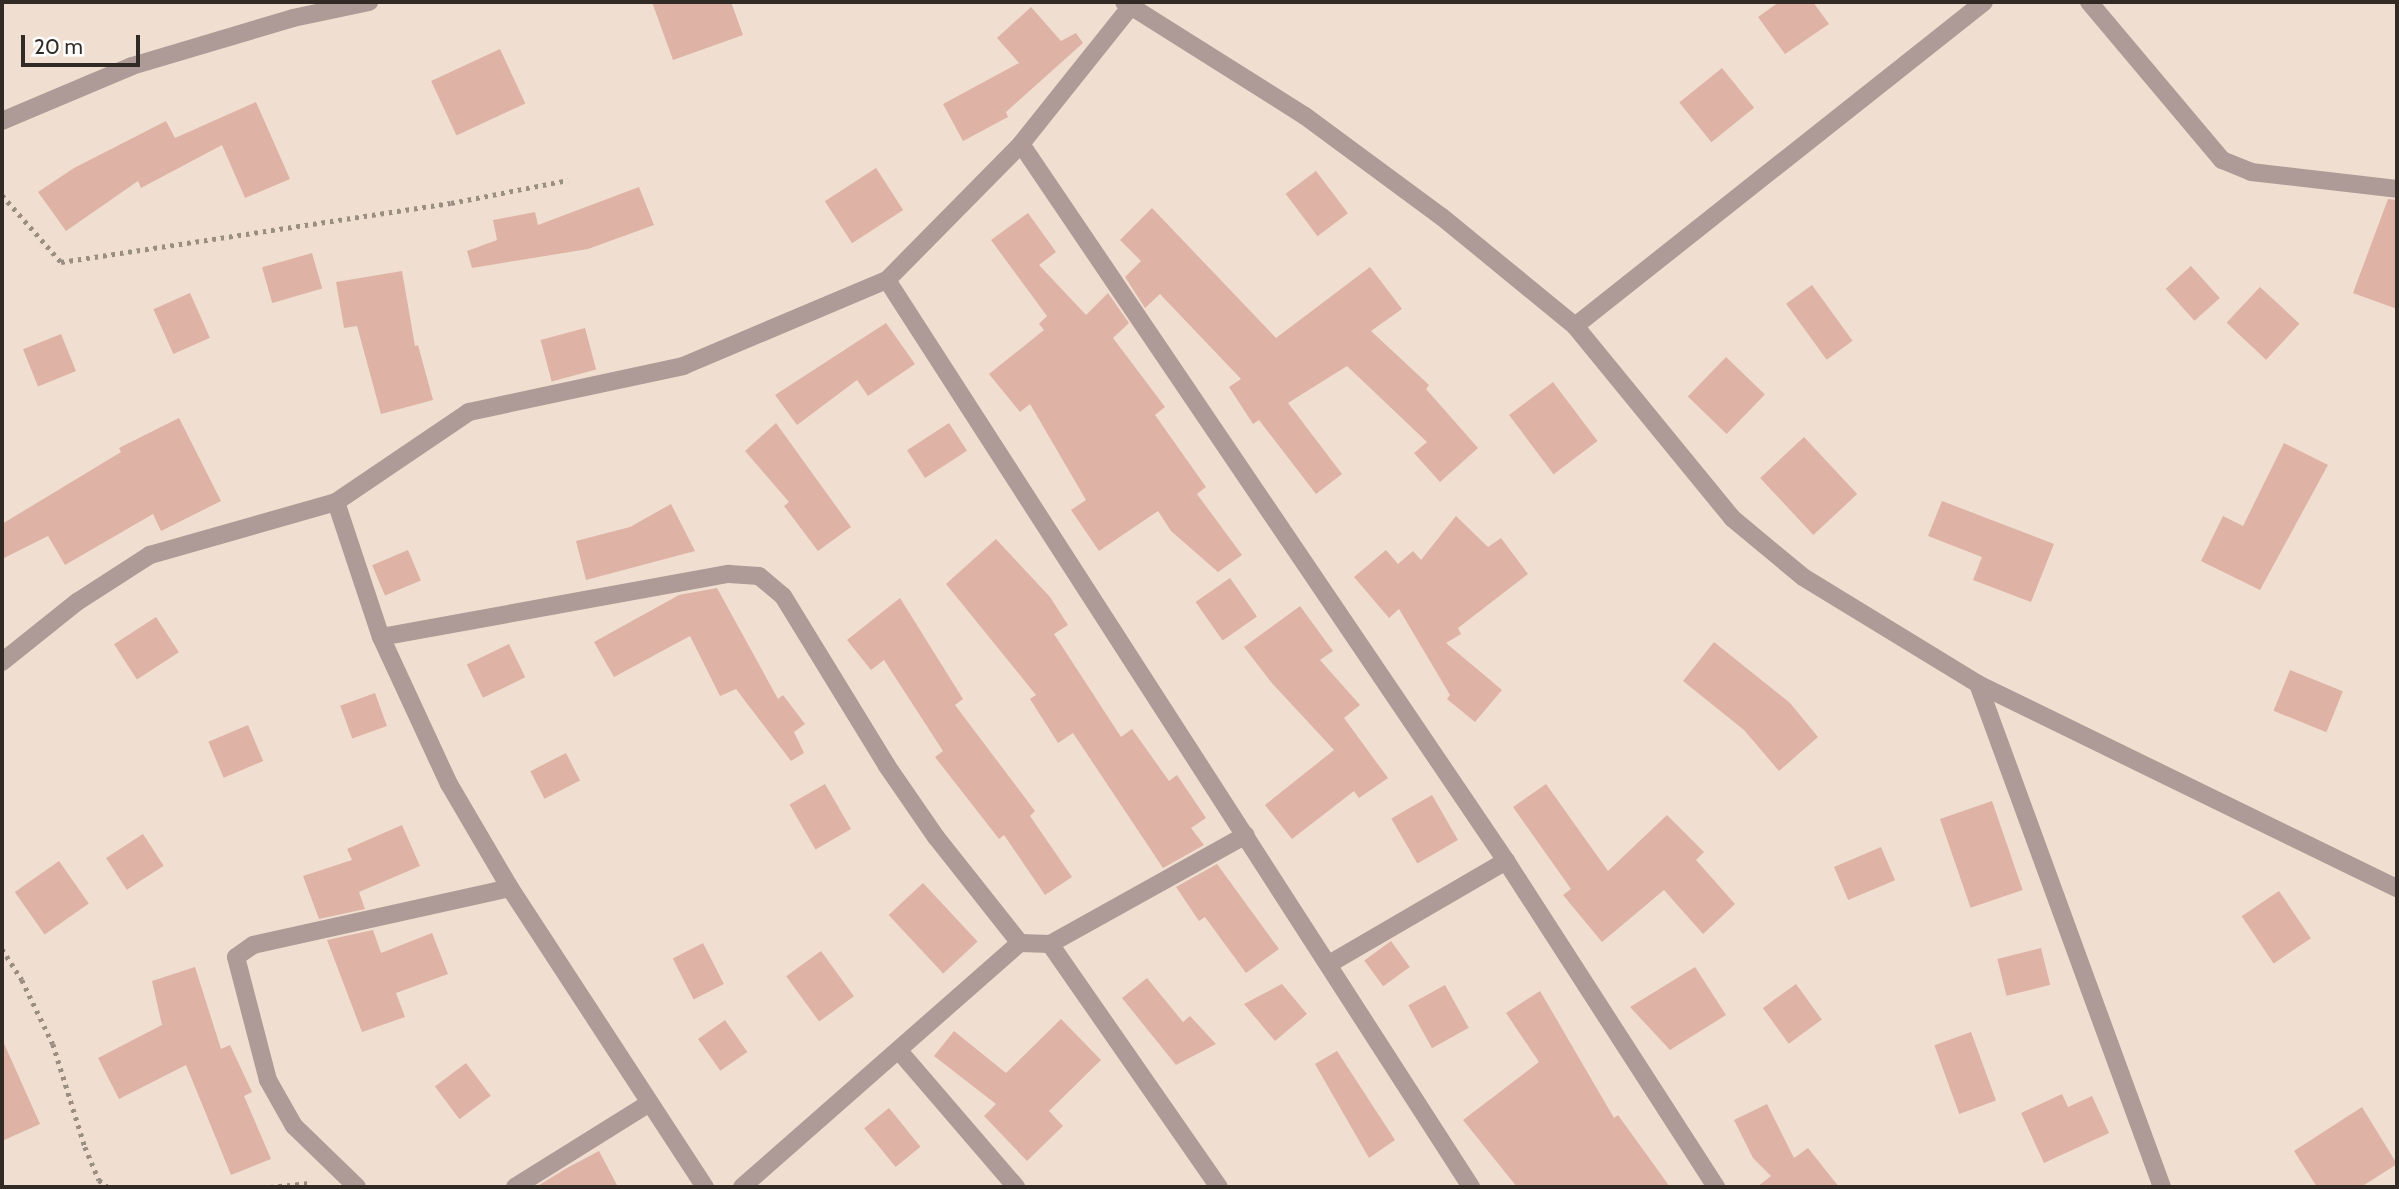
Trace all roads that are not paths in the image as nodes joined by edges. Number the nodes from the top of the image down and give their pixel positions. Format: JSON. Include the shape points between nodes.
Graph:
{"nodes":[{"id":1,"x":369,"y":2,"type":"edge"},
{"id":2,"x":1984,"y":2,"type":"edge"},
{"id":3,"x":2089,"y":2,"type":"edge"},
{"id":4,"x":1127,"y":4,"type":"edge"},
{"id":5,"x":2,"y":121,"type":"edge"},
{"id":6,"x":1021,"y":144,"type":"junction"},
{"id":7,"x":2397,"y":190,"type":"edge"},
{"id":8,"x":887,"y":280,"type":"junction"},
{"id":9,"x":1575,"y":326,"type":"junction"},
{"id":10,"x":336,"y":502,"type":"junction"},
{"id":11,"x":381,"y":637,"type":"junction"},
{"id":12,"x":2,"y":662,"type":"edge"},
{"id":13,"x":1978,"y":684,"type":"junction"},
{"id":14,"x":1246,"y":835,"type":"junction"},
{"id":15,"x":1506,"y":861,"type":"junction"},
{"id":16,"x":510,"y":888,"type":"junction"},
{"id":17,"x":2397,"y":888,"type":"edge"},
{"id":18,"x":1020,"y":943,"type":"junction"},
{"id":19,"x":1050,"y":944,"type":"junction"},
{"id":20,"x":1329,"y":964,"type":"junction"},
{"id":21,"x":900,"y":1052,"type":"junction"},
{"id":22,"x":648,"y":1104,"type":"junction"},
{"id":23,"x":357,"y":1187,"type":"edge"},
{"id":24,"x":514,"y":1187,"type":"edge"},
{"id":25,"x":705,"y":1187,"type":"edge"},
{"id":26,"x":742,"y":1187,"type":"edge"},
{"id":27,"x":1016,"y":1187,"type":"edge"},
{"id":28,"x":1219,"y":1187,"type":"edge"},
{"id":29,"x":1471,"y":1187,"type":"edge"},
{"id":30,"x":1716,"y":1187,"type":"edge"},
{"id":31,"x":2162,"y":1187,"type":"edge"}],
"edges":[{"from":1,"to":5,"type":"street","via":[[293,18],[132,66]]},
{"from":2,"to":9,"type":"street"},
{"from":3,"to":7,"type":"street","via":[[2222,160],[2251,172]]},
{"from":4,"to":6,"type":"street"},
{"from":4,"to":9,"type":"street","via":[[1305,116],[1442,218]]},
{"from":6,"to":8,"type":"street"},
{"from":6,"to":15,"type":"street"},
{"from":8,"to":10,"type":"street","via":[[683,366],[469,412]]},
{"from":8,"to":14,"type":"street"},
{"from":9,"to":13,"type":"street","via":[[1732,518],[1803,577]]},
{"from":10,"to":11,"type":"street"},
{"from":10,"to":12,"type":"street","via":[[150,555],[77,602]]},
{"from":11,"to":16,"type":"street","via":[[449,784]]},
{"from":11,"to":18,"type":"street","via":[[729,574],[759,576],[783,596],[887,766]]},
{"from":13,"to":17,"type":"street"},
{"from":13,"to":31,"type":"street"},
{"from":14,"to":19,"type":"street"},
{"from":14,"to":20,"type":"street"},
{"from":15,"to":20,"type":"street"},
{"from":15,"to":30,"type":"street"},
{"from":16,"to":22,"type":"street"},
{"from":16,"to":23,"type":"street","via":[[253,945],[236,957],[268,1080],[294,1126]]},
{"from":18,"to":19,"type":"street"},
{"from":18,"to":21,"type":"street"},
{"from":19,"to":28,"type":"street"},
{"from":20,"to":29,"type":"street"},
{"from":21,"to":26,"type":"street"},
{"from":21,"to":27,"type":"street"},
{"from":22,"to":24,"type":"street"},
{"from":22,"to":25,"type":"street"}]}
